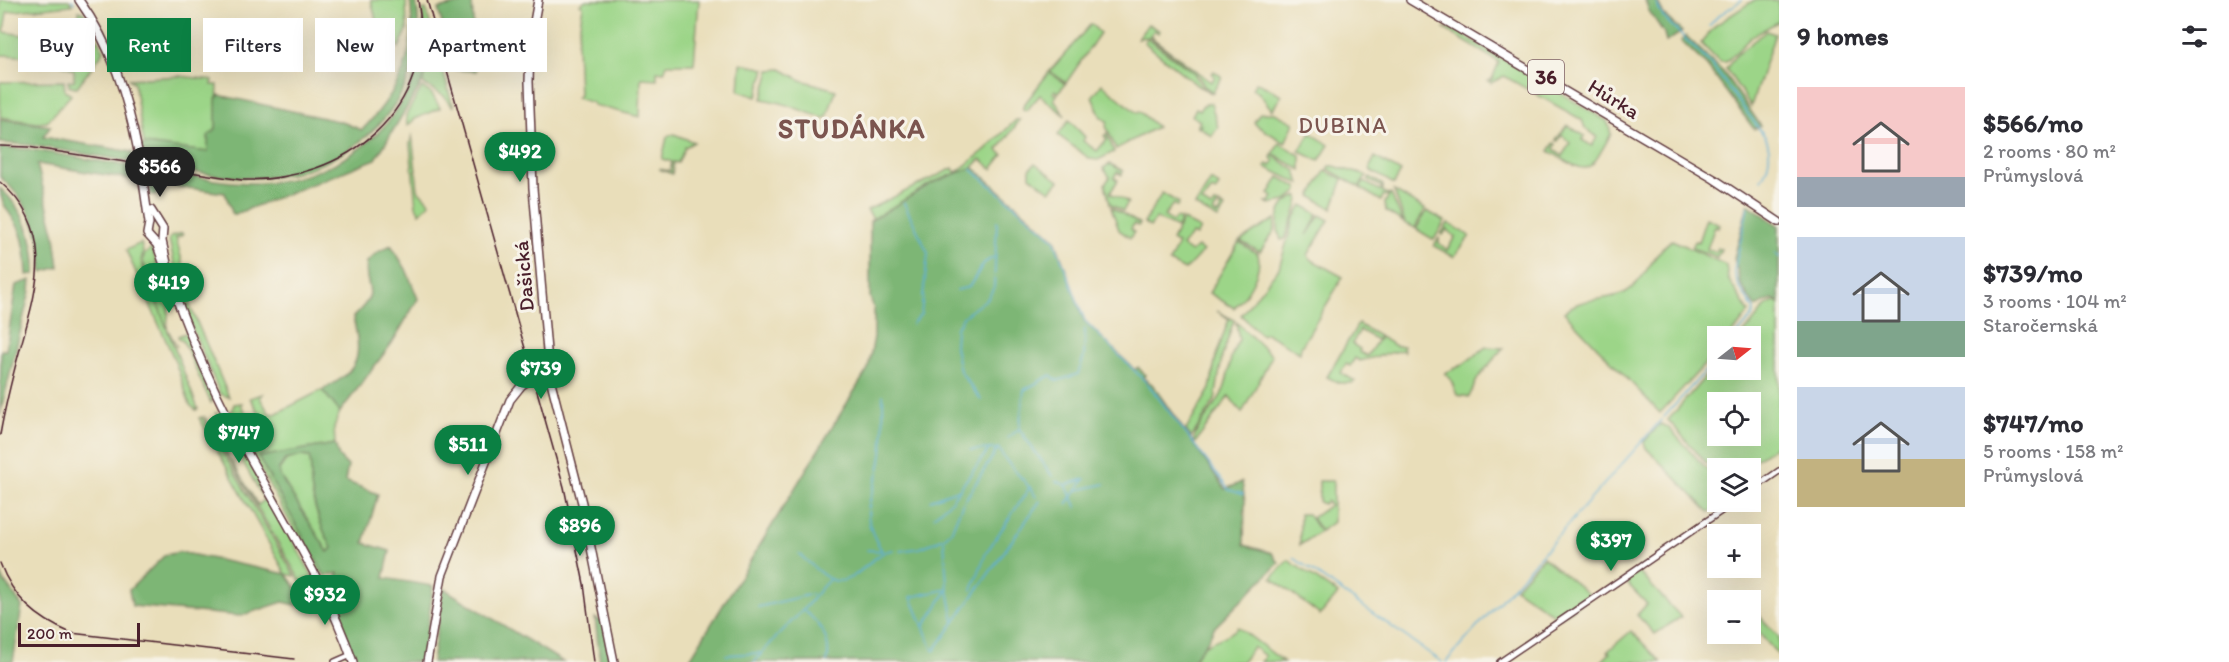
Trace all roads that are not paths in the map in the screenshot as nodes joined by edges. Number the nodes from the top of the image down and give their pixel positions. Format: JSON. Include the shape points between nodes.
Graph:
{"nodes":[{"id":1,"x":79,"y":0,"type":"edge"},
{"id":2,"x":538,"y":0,"type":"edge"},
{"id":3,"x":1410,"y":0,"type":"edge"},
{"id":4,"x":143,"y":181,"type":"junction"},
{"id":5,"x":1779,"y":222,"type":"edge"},
{"id":6,"x":158,"y":224,"type":"junction"},
{"id":7,"x":150,"y":225,"type":"junction"},
{"id":8,"x":162,"y":236,"type":"junction"},
{"id":9,"x":151,"y":239,"type":"junction"},
{"id":10,"x":174,"y":292,"type":"junction"},
{"id":11,"x":548,"y":368,"type":"junction"},
{"id":12,"x":1779,"y":471,"type":"edge"},
{"id":13,"x":1761,"y":483,"type":"edge"},
{"id":14,"x":1720,"y":512,"type":"edge"},
{"id":15,"x":352,"y":658,"type":"edge"},
{"id":16,"x":335,"y":662,"type":"edge"},
{"id":17,"x":427,"y":662,"type":"edge"},
{"id":18,"x":614,"y":662,"type":"edge"},
{"id":19,"x":1500,"y":662,"type":"edge"}],
"edges":[{"from":1,"to":4,"type":"main road","bridge":true,"via":[[118,71]]},
{"from":2,"to":11,"type":"main road","name":"Dašická","via":[[530,39],[529,82]]},
{"from":3,"to":5,"type":"main road","name":"Hůrka","number":"36","via":[[1652,142]]},
{"from":4,"to":6,"type":"main road"},
{"from":4,"to":7,"type":"main road"},
{"from":6,"to":7,"type":"main road"},
{"from":6,"to":8,"type":"main road","via":[[163,228]]},
{"from":7,"to":9,"type":"main road","via":[[147,234]]},
{"from":8,"to":9,"type":"main road"},
{"from":8,"to":10,"type":"main road"},
{"from":9,"to":10,"type":"main road","via":[[157,245]]},
{"from":10,"to":15,"type":"main road","via":[[222,406],[312,567]]},
{"from":11,"to":17,"type":"main road","via":[[522,385],[510,400],[442,576]]},
{"from":11,"to":18,"type":"main road","name":"Dašická","via":[[582,503]]},
{"from":12,"to":13,"type":"street"},
{"from":14,"to":19,"type":"street"},
{"from":15,"to":16,"type":"street"}]}
